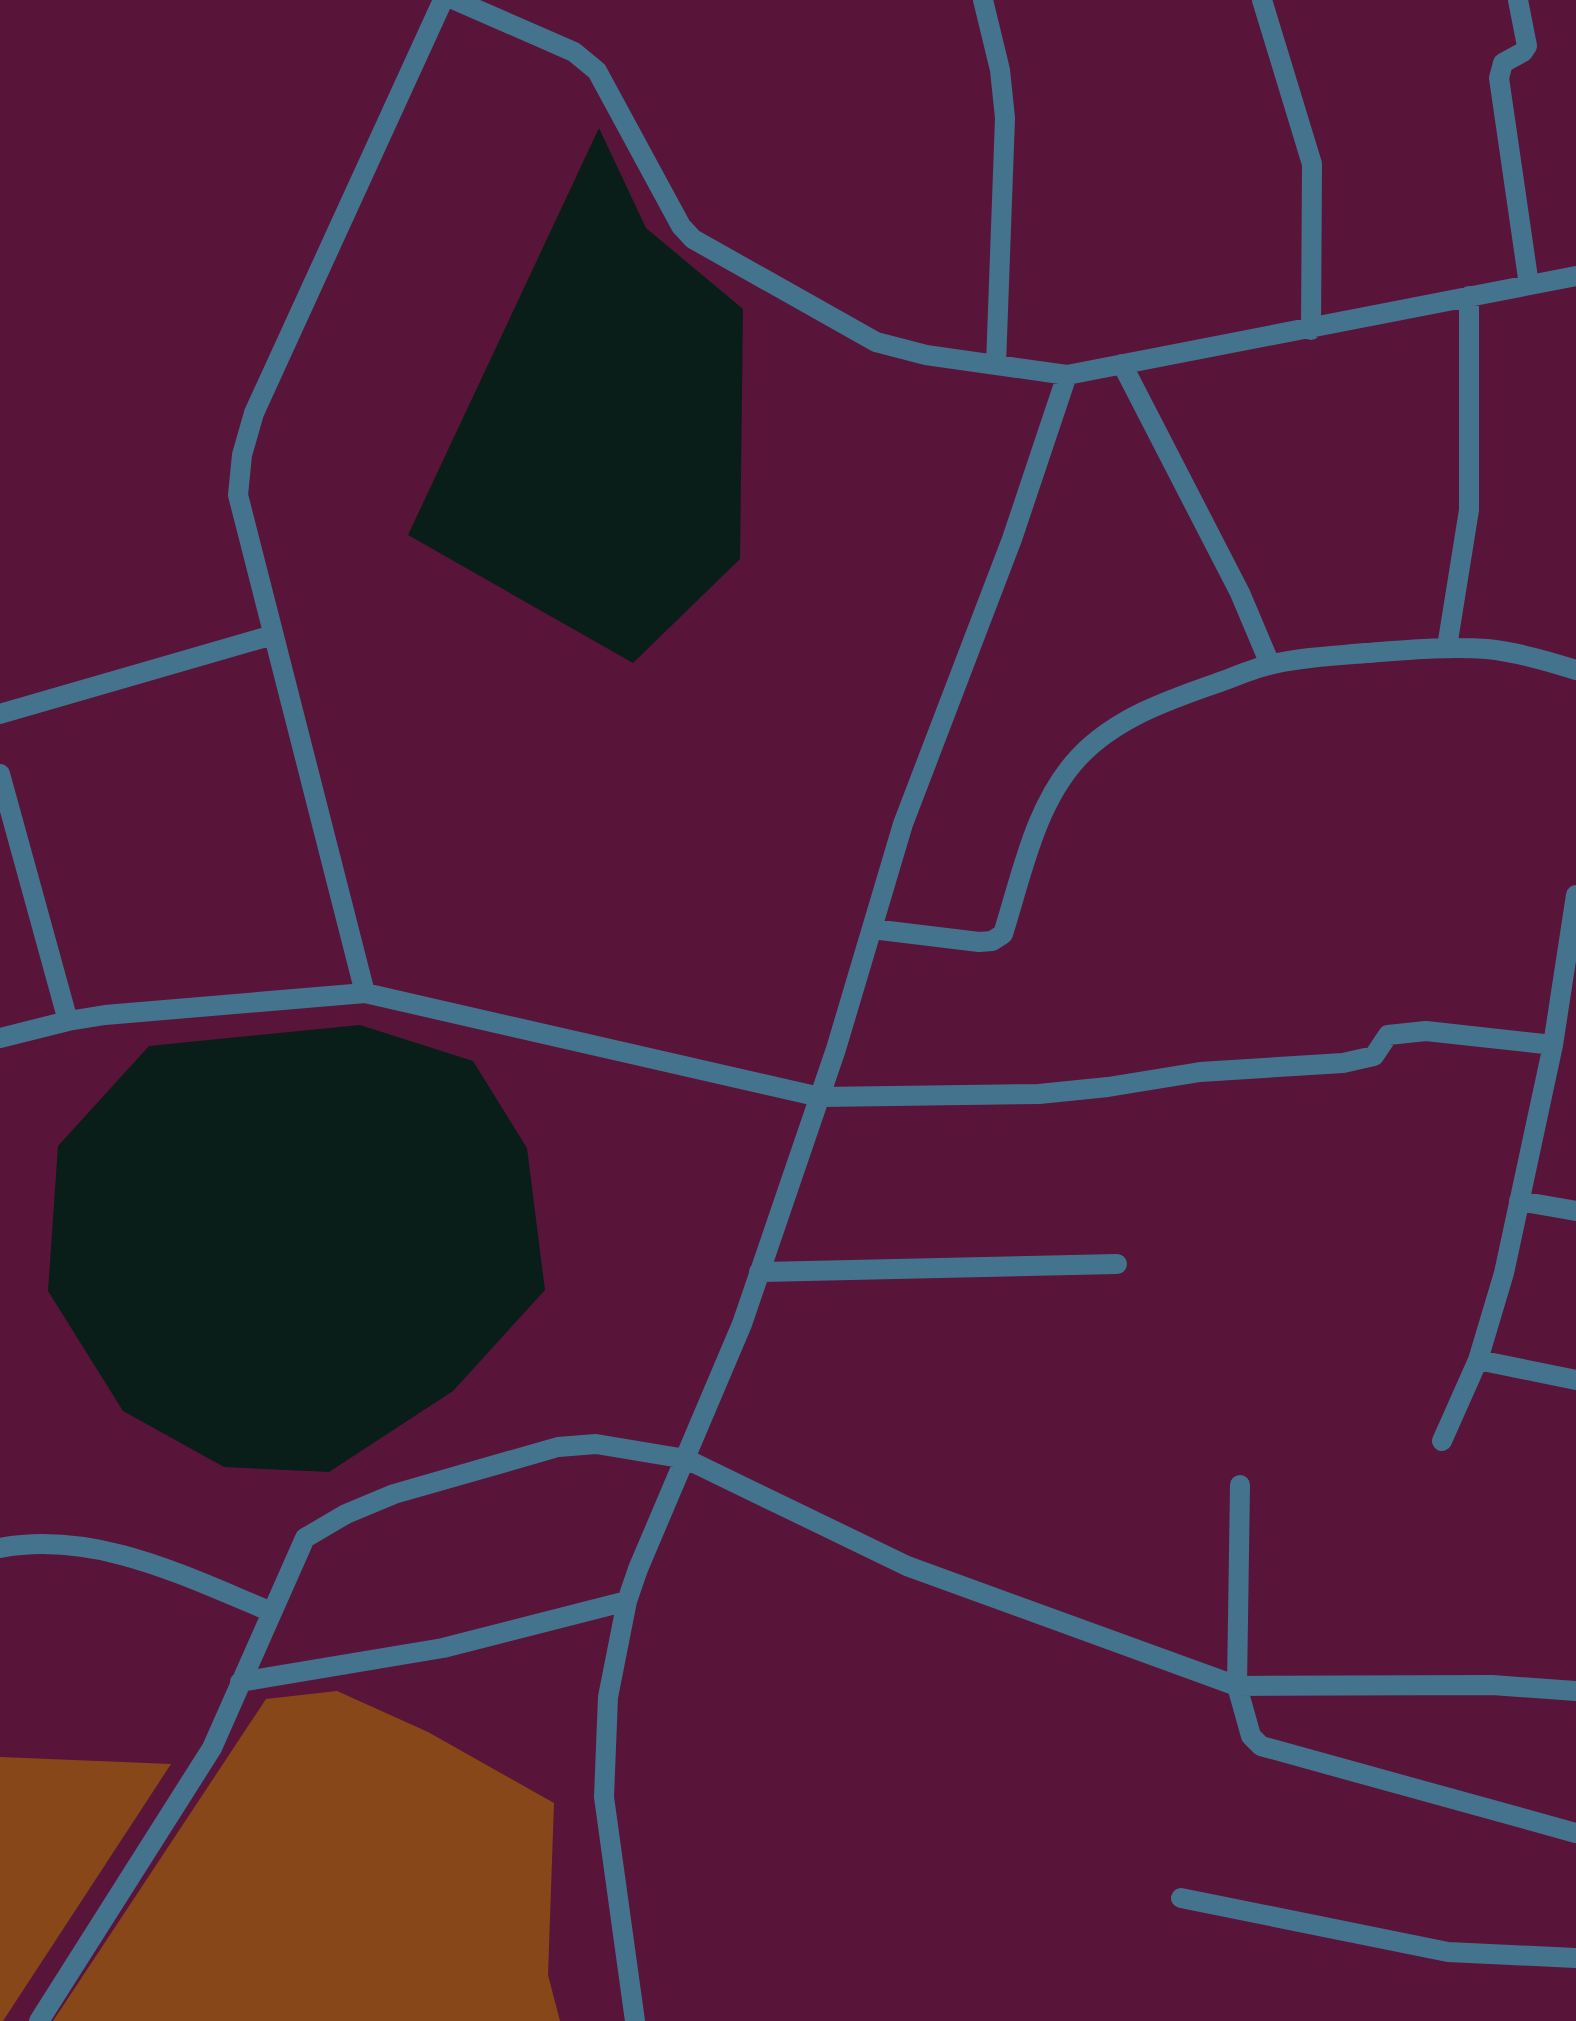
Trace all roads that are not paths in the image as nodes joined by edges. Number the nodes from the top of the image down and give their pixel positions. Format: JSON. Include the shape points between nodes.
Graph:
{"nodes":[{"id":1,"x":443,"y":0,"type":"edge"},
{"id":2,"x":455,"y":0,"type":"edge"},
{"id":3,"x":983,"y":0,"type":"edge"},
{"id":4,"x":1262,"y":0,"type":"edge"},
{"id":5,"x":1518,"y":0,"type":"edge"},
{"id":6,"x":1576,"y":276,"type":"edge"},
{"id":7,"x":1529,"y":285,"type":"junction"},
{"id":8,"x":1469,"y":296,"type":"junction"},
{"id":9,"x":1311,"y":330,"type":"junction"},
{"id":10,"x":1122,"y":364,"type":"junction"},
{"id":11,"x":996,"y":365,"type":"junction"},
{"id":12,"x":1067,"y":375,"type":"junction"},
{"id":13,"x":273,"y":635,"type":"junction"},
{"id":14,"x":1447,"y":647,"type":"junction"},
{"id":15,"x":1270,"y":664,"type":"junction"},
{"id":16,"x":1576,"y":670,"type":"edge"},
{"id":17,"x":0,"y":714,"type":"edge"},
{"id":18,"x":0,"y":774,"type":"edge"},
{"id":19,"x":1576,"y":895,"type":"edge"},
{"id":20,"x":872,"y":929,"type":"junction"},
{"id":21,"x":365,"y":993,"type":"junction"},
{"id":22,"x":1567,"y":1011,"type":"edge"},
{"id":23,"x":68,"y":1021,"type":"junction"},
{"id":24,"x":0,"y":1038,"type":"edge"},
{"id":25,"x":1553,"y":1045,"type":"junction"},
{"id":26,"x":820,"y":1097,"type":"junction"},
{"id":27,"x":1519,"y":1201,"type":"junction"},
{"id":28,"x":1576,"y":1211,"type":"edge"},
{"id":29,"x":1117,"y":1264,"type":"dead end"},
{"id":30,"x":759,"y":1272,"type":"junction"},
{"id":31,"x":1478,"y":1360,"type":"junction"},
{"id":32,"x":1576,"y":1380,"type":"edge"},
{"id":33,"x":1442,"y":1441,"type":"dead end"},
{"id":34,"x":686,"y":1459,"type":"junction"},
{"id":35,"x":1240,"y":1485,"type":"dead end"},
{"id":36,"x":0,"y":1548,"type":"edge"},
{"id":37,"x":627,"y":1601,"type":"junction"},
{"id":38,"x":272,"y":1612,"type":"junction"},
{"id":39,"x":240,"y":1682,"type":"junction"},
{"id":40,"x":1237,"y":1686,"type":"junction"},
{"id":41,"x":1576,"y":1691,"type":"edge"},
{"id":42,"x":1576,"y":1833,"type":"edge"},
{"id":43,"x":1181,"y":1898,"type":"dead end"},
{"id":44,"x":1576,"y":1958,"type":"edge"},
{"id":45,"x":39,"y":2021,"type":"edge"},
{"id":46,"x":635,"y":2021,"type":"edge"}],
"edges":[{"from":1,"to":13,"type":"street","via":[[254,413],[242,455],[238,495]]},
{"from":2,"to":11,"type":"street","via":[[574,52],[597,71],[693,239],[876,342]]},
{"from":3,"to":11,"type":"street","via":[[1005,118]]},
{"from":4,"to":9,"type":"street","via":[[1312,164]]},
{"from":5,"to":7,"type":"street","via":[[1527,46],[1503,63],[1499,78]]},
{"from":6,"to":7,"type":"street"},
{"from":7,"to":8,"type":"street"},
{"from":8,"to":9,"type":"street"},
{"from":8,"to":14,"type":"street","via":[[1469,510]]},
{"from":9,"to":10,"type":"street"},
{"from":10,"to":12,"type":"street"},
{"from":10,"to":15,"type":"street","via":[[1240,593]]},
{"from":11,"to":12,"type":"street"},
{"from":12,"to":20,"type":"street","via":[[1012,539],[903,824]]},
{"from":13,"to":17,"type":"street"},
{"from":13,"to":21,"type":"street"},
{"from":14,"to":15,"type":"street"},
{"from":14,"to":16,"type":"street","via":[[1490,650]]},
{"from":15,"to":20,"type":"street","via":[[1136,715],[1079,757],[1050,796],[1003,934],[979,942]]},
{"from":18,"to":23,"type":"street"},
{"from":19,"to":22,"type":"street"},
{"from":20,"to":26,"type":"street"},
{"from":21,"to":23,"type":"street"},
{"from":21,"to":26,"type":"street"},
{"from":22,"to":25,"type":"street"},
{"from":23,"to":24,"type":"street"},
{"from":25,"to":26,"type":"street","via":[[1406,1031],[1388,1035],[1374,1056],[1343,1063],[1200,1072],[1039,1094]]},
{"from":25,"to":27,"type":"street"},
{"from":26,"to":30,"type":"street"},
{"from":27,"to":28,"type":"street"},
{"from":27,"to":31,"type":"street"},
{"from":29,"to":30,"type":"street"},
{"from":30,"to":34,"type":"street"},
{"from":31,"to":32,"type":"street"},
{"from":31,"to":33,"type":"street"},
{"from":34,"to":37,"type":"street"},
{"from":34,"to":38,"type":"street","via":[[596,1444],[558,1447],[394,1494],[305,1538]]},
{"from":34,"to":40,"type":"street","via":[[907,1566]]},
{"from":35,"to":40,"type":"street"},
{"from":36,"to":38,"type":"street","via":[[76,1545],[138,1558]]},
{"from":37,"to":39,"type":"street","via":[[443,1648]]},
{"from":37,"to":46,"type":"street","via":[[608,1697],[604,1797]]},
{"from":38,"to":39,"type":"street"},
{"from":39,"to":45,"type":"street","via":[[212,1748]]},
{"from":40,"to":41,"type":"street","via":[[1492,1685]]},
{"from":40,"to":42,"type":"street","via":[[1251,1736],[1261,1746]]},
{"from":43,"to":44,"type":"street","via":[[1448,1952]]}]}
